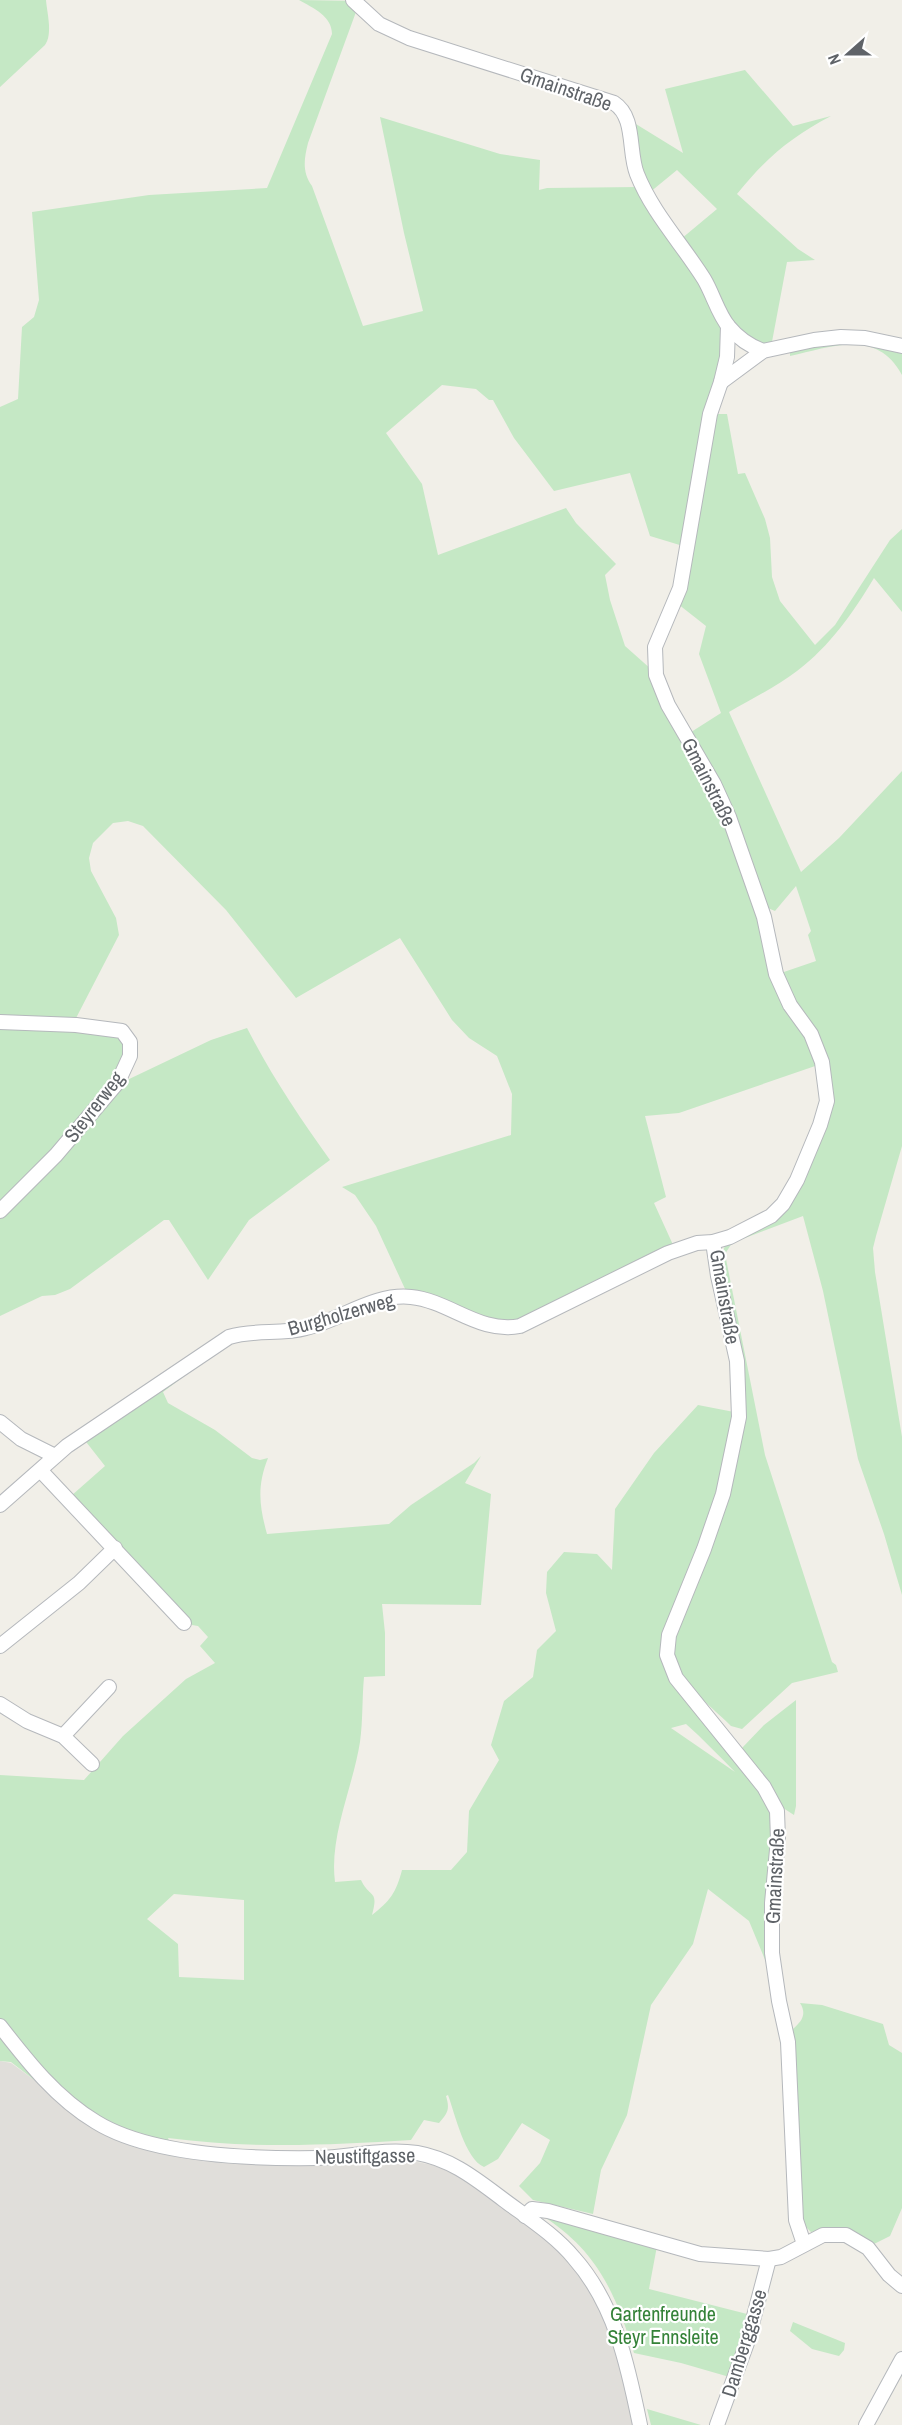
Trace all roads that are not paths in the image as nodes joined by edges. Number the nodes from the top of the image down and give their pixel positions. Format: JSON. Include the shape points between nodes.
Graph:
{"nodes":[{"id":1,"x":353,"y":0,"type":"edge"},
{"id":2,"x":728,"y":326,"type":"junction"},
{"id":3,"x":902,"y":346,"type":"edge"},
{"id":4,"x":763,"y":351,"type":"junction"},
{"id":5,"x":721,"y":382,"type":"junction"},
{"id":6,"x":0,"y":1022,"type":"edge"},
{"id":7,"x":0,"y":1211,"type":"edge"},
{"id":8,"x":713,"y":1242,"type":"junction"},
{"id":9,"x":0,"y":1422,"type":"edge"},
{"id":10,"x":55,"y":1455,"type":"junction"},
{"id":11,"x":41,"y":1470,"type":"junction"},
{"id":12,"x":0,"y":1505,"type":"edge"},
{"id":13,"x":115,"y":1548,"type":"junction"},
{"id":14,"x":184,"y":1623,"type":"dead end"},
{"id":15,"x":0,"y":1646,"type":"edge"},
{"id":16,"x":109,"y":1687,"type":"dead end"},
{"id":17,"x":0,"y":1704,"type":"edge"},
{"id":18,"x":63,"y":1736,"type":"junction"},
{"id":19,"x":92,"y":1764,"type":"dead end"},
{"id":20,"x":0,"y":2026,"type":"edge"},
{"id":21,"x":525,"y":2216,"type":"junction"},
{"id":22,"x":804,"y":2244,"type":"junction"},
{"id":23,"x":769,"y":2259,"type":"junction"},
{"id":24,"x":902,"y":2286,"type":"edge"},
{"id":25,"x":902,"y":2359,"type":"edge"},
{"id":26,"x":640,"y":2425,"type":"edge"},
{"id":27,"x":717,"y":2425,"type":"edge"},
{"id":28,"x":866,"y":2425,"type":"edge"}],
"edges":[{"from":1,"to":2,"type":"street","name":"Gmainstraße","via":[[379,24],[410,38],[621,107],[636,172],[645,192],[703,278]]},
{"from":2,"to":4,"type":"street","name":"Gmainstraße"},
{"from":2,"to":5,"type":"street","name":"Gmainstraße"},
{"from":3,"to":4,"type":"street","via":[[841,337]]},
{"from":4,"to":5,"type":"street"},
{"from":5,"to":8,"type":"street","name":"Gmainstraße","via":[[710,414],[680,588],[655,647],[656,675],[668,705],[729,817],[764,917],[776,974],[816,1046],[827,1095],[824,1116],[783,1204],[771,1216]]},
{"from":6,"to":7,"type":"street","name":"Steyrerweg","via":[[122,1031],[130,1042],[130,1056],[118,1082],[56,1155]]},
{"from":8,"to":10,"type":"street","name":"Burgholzerweg","via":[[668,1253],[520,1326],[488,1326],[420,1298],[399,1296],[309,1328],[245,1332],[229,1337]]},
{"from":8,"to":22,"type":"street","name":"Gmainstraße","via":[[737,1361],[739,1417],[723,1494],[669,1635],[667,1655],[676,1678],[764,1787],[777,1811],[772,1953],[788,2042],[796,2220]]},
{"from":9,"to":10,"type":"street","via":[[21,1439]]},
{"from":10,"to":11,"type":"street","name":"Burgholzerweg"},
{"from":11,"to":12,"type":"street","name":"Burgholzerweg"},
{"from":11,"to":13,"type":"street"},
{"from":13,"to":14,"type":"street"},
{"from":13,"to":15,"type":"street","via":[[79,1583]]},
{"from":16,"to":18,"type":"street"},
{"from":17,"to":18,"type":"street"},
{"from":18,"to":19,"type":"street"},
{"from":20,"to":21,"type":"street","name":"Neustiftgasse","via":[[26,2059],[74,2107],[108,2129],[205,2152],[269,2158],[417,2153],[457,2167]]},
{"from":21,"to":23,"type":"street","via":[[539,2209],[700,2254]]},
{"from":21,"to":26,"type":"street","via":[[564,2247],[599,2292],[617,2335]]},
{"from":22,"to":23,"type":"street"},
{"from":22,"to":24,"type":"street","via":[[823,2235],[854,2238]]},
{"from":23,"to":27,"type":"street","name":"Damberggasse","via":[[747,2343]]},
{"from":25,"to":28,"type":"street"}]}
